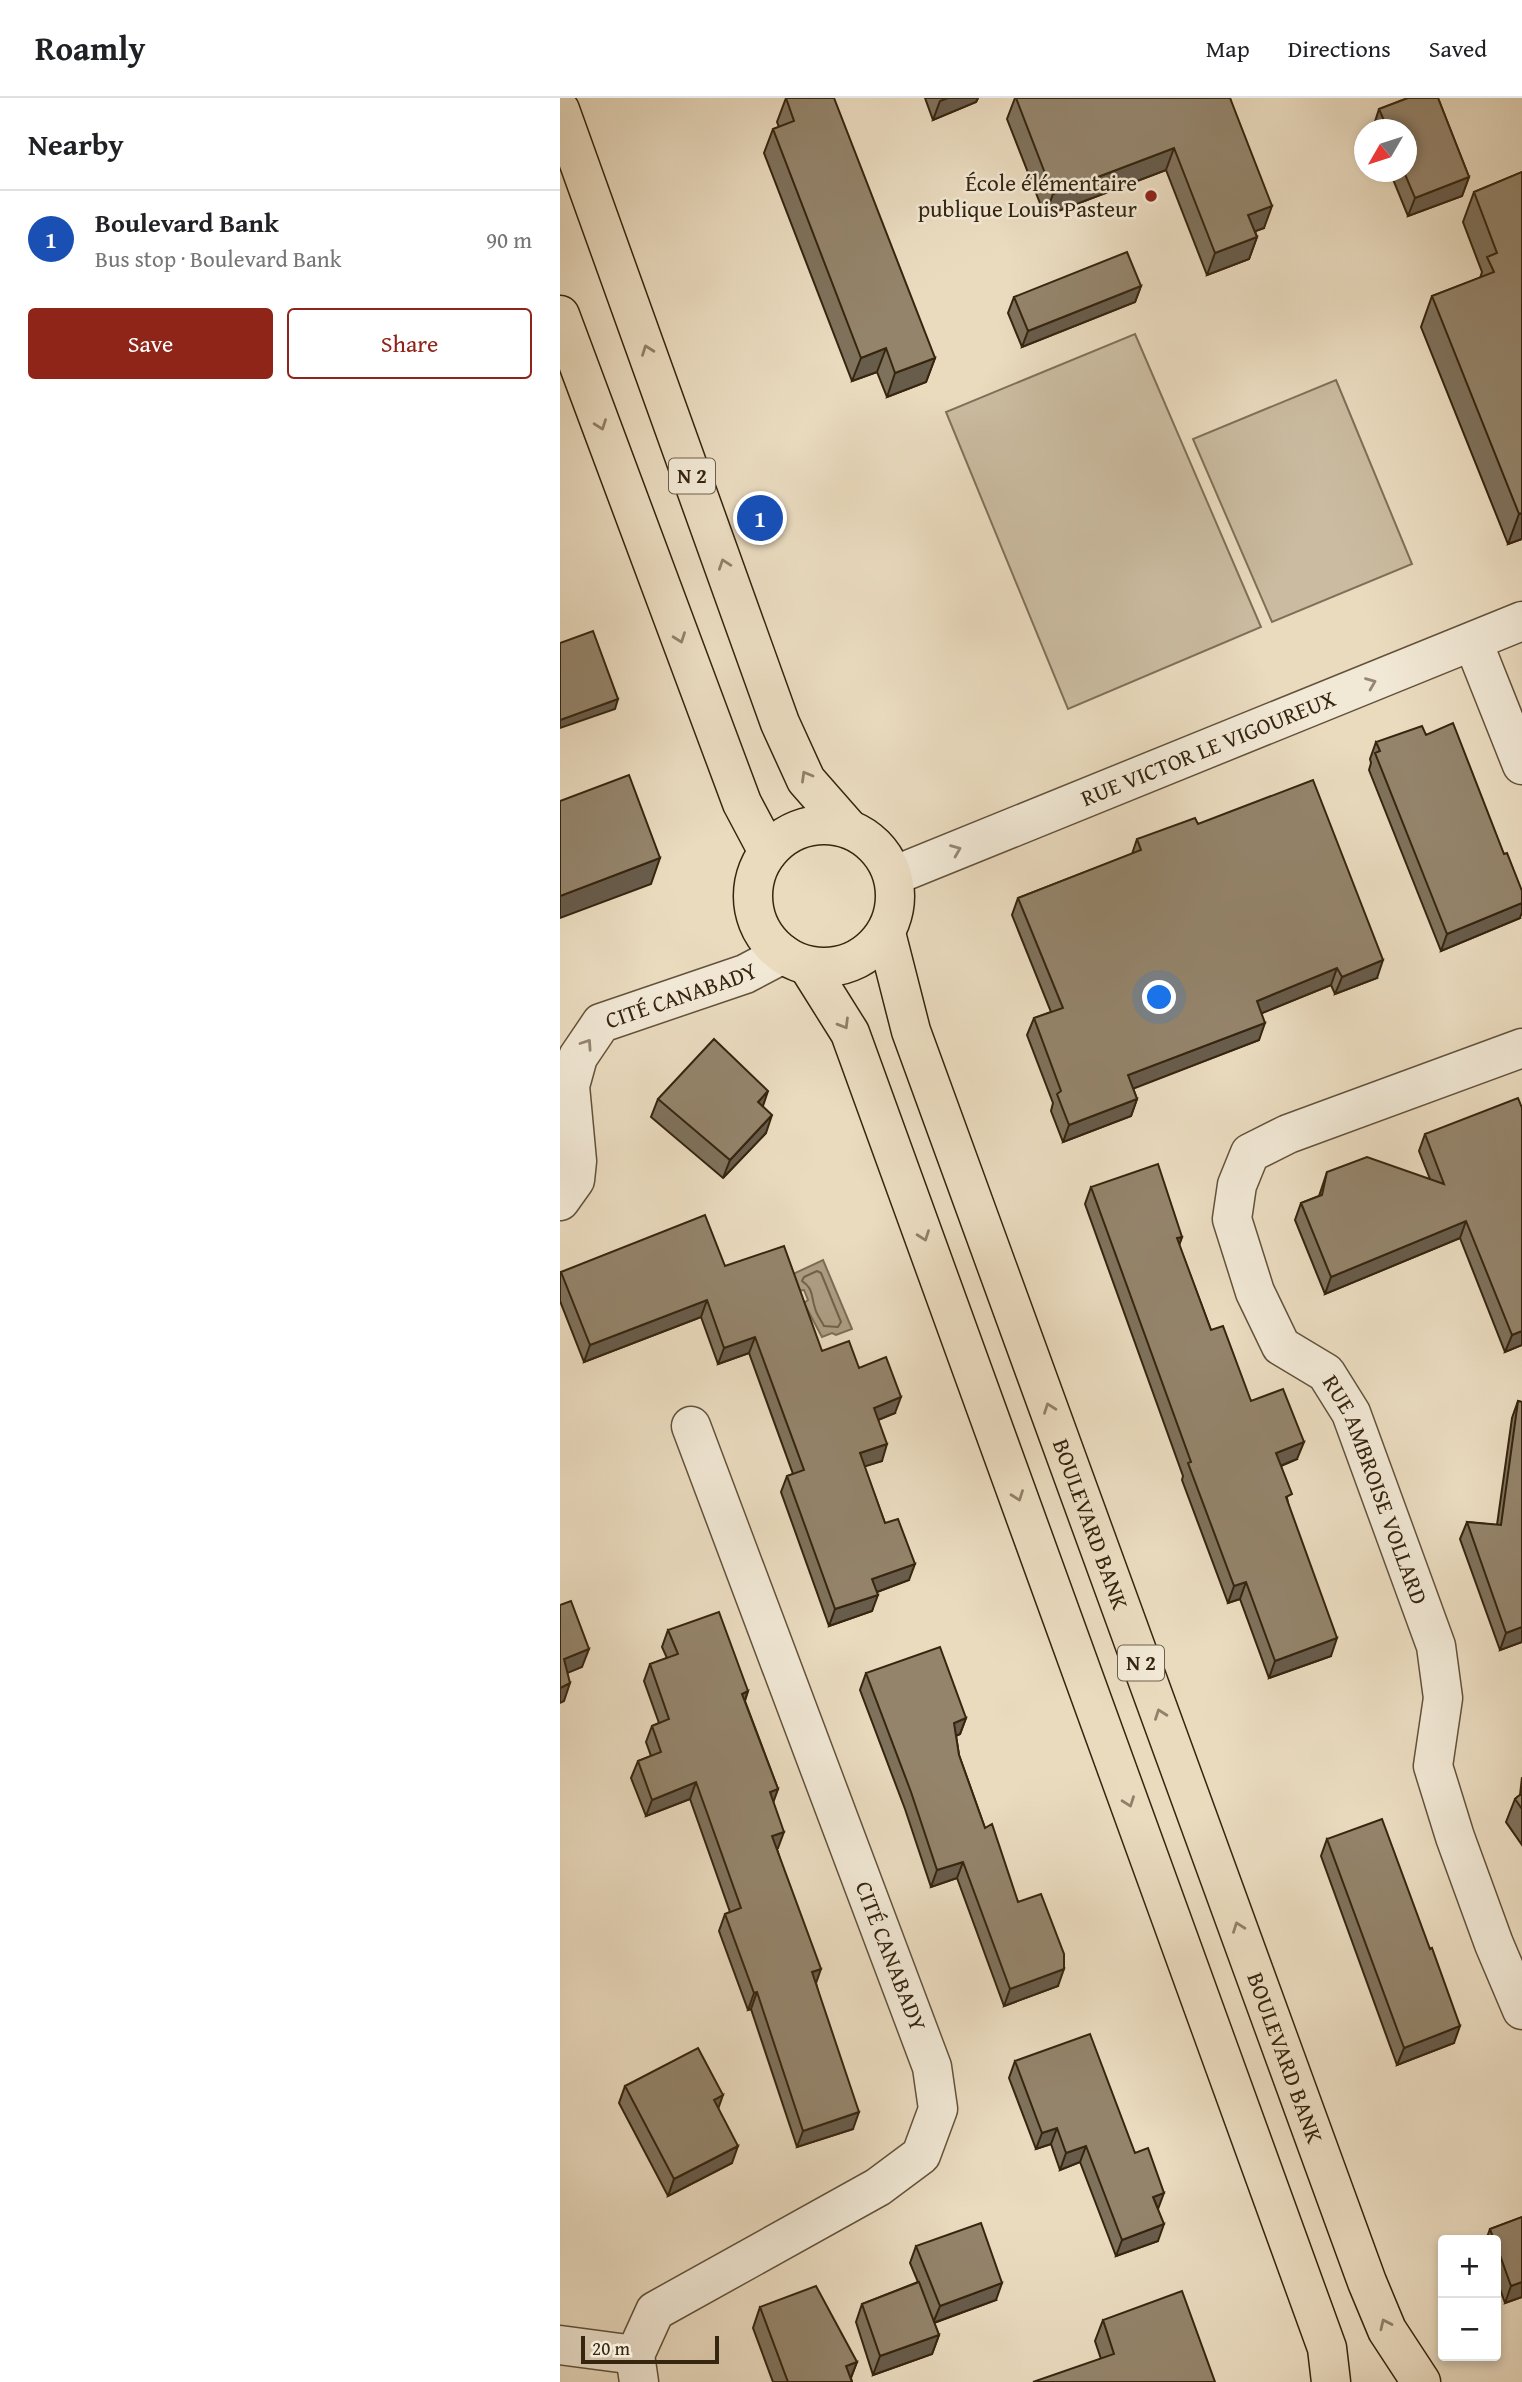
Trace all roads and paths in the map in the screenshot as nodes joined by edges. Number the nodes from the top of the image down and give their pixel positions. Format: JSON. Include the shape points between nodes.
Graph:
{"nodes":[{"id":1,"x":560,"y":110,"type":"edge"},
{"id":2,"x":560,"y":315,"type":"edge"},
{"id":3,"x":1522,"y":621,"type":"edge"},
{"id":4,"x":1473,"y":642,"type":"junction"},
{"id":5,"x":1522,"y":765,"type":"edge"},
{"id":6,"x":849,"y":829,"type":"junction"},
{"id":7,"x":768,"y":852,"type":"junction"},
{"id":8,"x":893,"y":876,"type":"junction"},
{"id":9,"x":886,"y":933,"type":"junction"},
{"id":10,"x":795,"y":960,"type":"junction"},
{"id":11,"x":1522,"y":1048,"type":"edge"},
{"id":12,"x":560,"y":1202,"type":"edge"},
{"id":13,"x":691,"y":1426,"type":"dead end"},
{"id":14,"x":1522,"y":2010,"type":"edge"},
{"id":15,"x":560,"y":2345,"type":"edge"},
{"id":16,"x":637,"y":2369,"type":"edge"},
{"id":17,"x":1331,"y":2382,"type":"edge"},
{"id":18,"x":1422,"y":2382,"type":"edge"}],
"edges":[{"from":6,"to":1,"type":"main road","number":"N 2","one_way":true,"via":[[806,780],[780,723]]},
{"from":2,"to":7,"type":"main road","one_way":true,"via":[[742,803]]},
{"from":3,"to":4,"type":"street","name":"RUE VICTOR LE VIGOUREUX"},
{"from":4,"to":5,"type":"street"},
{"from":8,"to":4,"type":"street","name":"RUE VICTOR LE VIGOUREUX","one_way":true},
{"from":6,"to":7,"type":"main road","via":[[827,824],[804,828],[784,836]]},
{"from":6,"to":8,"type":"main road","number":"N 2","via":[[868,839]]},
{"from":7,"to":10,"type":"main road","number":"N 2","via":[[757,872],[756,917],[767,938]]},
{"from":8,"to":9,"type":"main road","number":"N 2","via":[[894,915]]},
{"from":9,"to":10,"type":"main road","via":[[872,950],[852,962],[830,968]]},
{"from":18,"to":9,"type":"main road","name":"BOULEVARD BANK","number":"N 2","one_way":true,"via":[[1387,2330],[1367,2282],[911,1031]]},
{"from":12,"to":10,"type":"street","name":"CITÉ CANABADY","one_way":true,"via":[[575,1180],[577,1161],[570,1086],[578,1057],[601,1023]]},
{"from":10,"to":17,"type":"main road","number":"N 2","one_way":true,"via":[[850,1033],[1327,2348]]},
{"from":11,"to":14,"type":"street","name":"RUE AMBROISE VOLLARD","via":[[1287,1134],[1250,1153],[1237,1185],[1232,1219],[1255,1292],[1281,1346],[1326,1373],[1351,1413],[1436,1646],[1443,1698],[1433,1766],[1494,1944]]},
{"from":13,"to":16,"type":"street","name":"CITÉ CANABADY","via":[[932,2067],[937,2109],[921,2155],[878,2187],[655,2311]]},
{"from":15,"to":16,"type":"street","name":"CITÉ CANABADY"}]}
